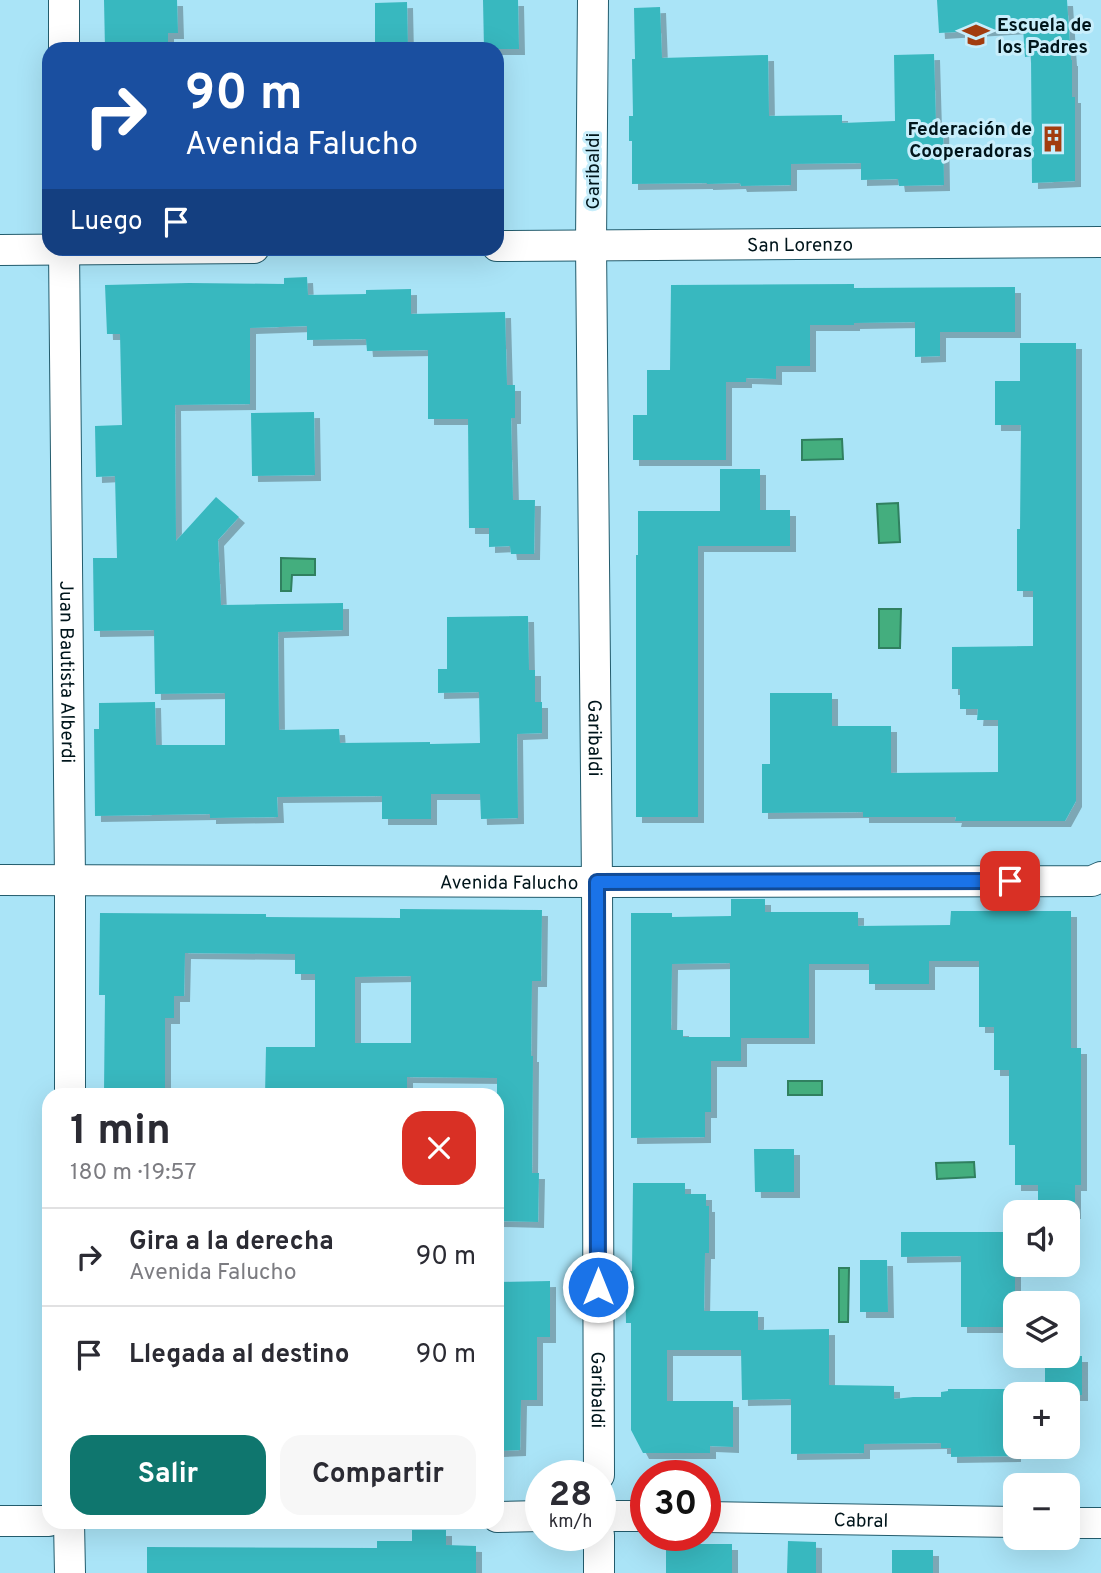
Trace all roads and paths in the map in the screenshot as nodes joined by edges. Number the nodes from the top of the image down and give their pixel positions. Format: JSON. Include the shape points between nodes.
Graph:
{"nodes":[{"id":1,"x":64,"y":0,"type":"edge"},
{"id":2,"x":593,"y":0,"type":"edge"},
{"id":3,"x":64,"y":42,"type":"edge"},
{"id":4,"x":1101,"y":242,"type":"edge"},
{"id":5,"x":591,"y":244,"type":"junction"},
{"id":6,"x":504,"y":246,"type":"edge"},
{"id":7,"x":0,"y":250,"type":"edge"},
{"id":8,"x":42,"y":250,"type":"edge"},
{"id":9,"x":64,"y":256,"type":"edge"},
{"id":10,"x":1101,"y":877,"type":"edge"},
{"id":11,"x":0,"y":880,"type":"edge"},
{"id":12,"x":70,"y":881,"type":"junction"},
{"id":13,"x":597,"y":882,"type":"junction"},
{"id":14,"x":70,"y":1088,"type":"edge"},
{"id":15,"x":599,"y":1460,"type":"edge"},
{"id":16,"x":525,"y":1516,"type":"edge"},
{"id":17,"x":504,"y":1517,"type":"edge"},
{"id":18,"x":721,"y":1517,"type":"edge"},
{"id":19,"x":0,"y":1521,"type":"edge"},
{"id":20,"x":42,"y":1521,"type":"edge"},
{"id":21,"x":1003,"y":1522,"type":"edge"},
{"id":22,"x":1080,"y":1523,"type":"edge"},
{"id":23,"x":1101,"y":1523,"type":"edge"},
{"id":24,"x":69,"y":1529,"type":"edge"},
{"id":25,"x":599,"y":1551,"type":"edge"},
{"id":26,"x":70,"y":1573,"type":"edge"},
{"id":27,"x":599,"y":1573,"type":"edge"}],
"edges":[{"from":1,"to":3,"type":"street"},
{"from":2,"to":5,"type":"street","name":"Garibaldi"},
{"from":4,"to":5,"type":"street","name":"San Lorenzo"},
{"from":5,"to":6,"type":"street","name":"San Lorenzo"},
{"from":5,"to":13,"type":"street","name":"Garibaldi"},
{"from":7,"to":8,"type":"street"},
{"from":9,"to":12,"type":"street","name":"Juan Bautista Alberdi"},
{"from":10,"to":13,"type":"street","name":"Avenida Falucho","via":[[1092,881]]},
{"from":11,"to":12,"type":"street","name":"Avenida Falucho"},
{"from":12,"to":13,"type":"street","name":"Avenida Falucho"},
{"from":12,"to":14,"type":"street","name":"Juan Bautista Alberdi"},
{"from":13,"to":15,"type":"street","name":"Garibaldi"},
{"from":16,"to":17,"type":"street"},
{"from":18,"to":21,"type":"street","name":"Cabral"},
{"from":19,"to":20,"type":"street"},
{"from":22,"to":23,"type":"street"},
{"from":24,"to":26,"type":"street"},
{"from":25,"to":27,"type":"street"}]}
